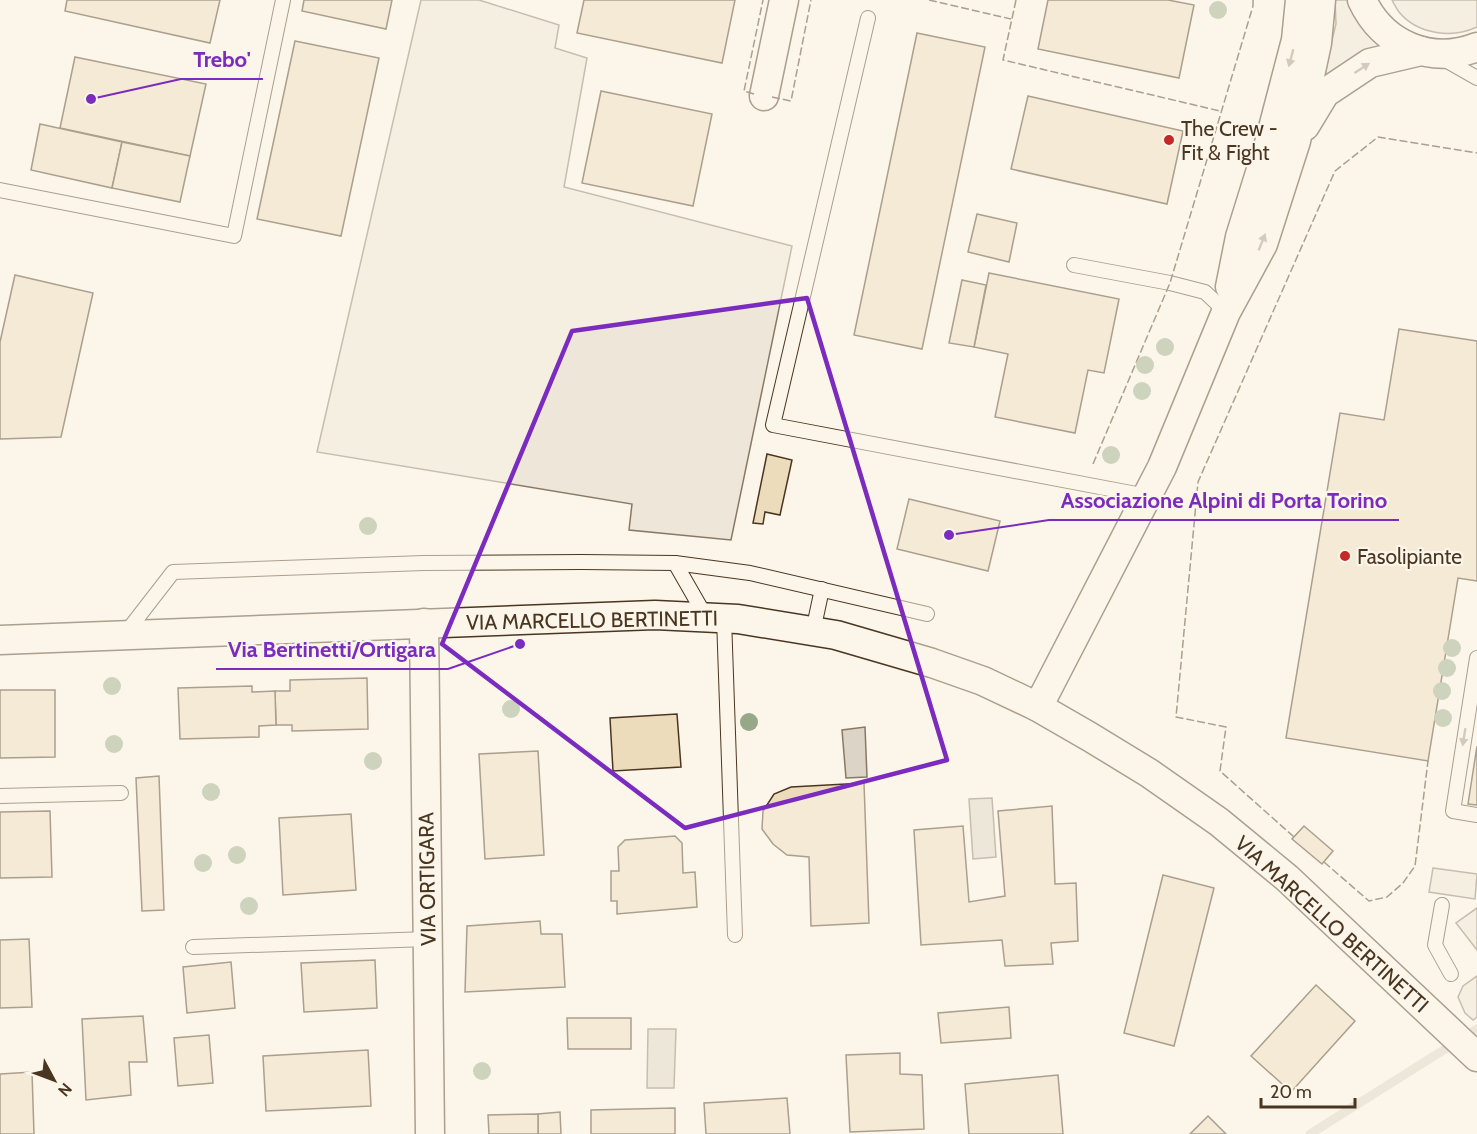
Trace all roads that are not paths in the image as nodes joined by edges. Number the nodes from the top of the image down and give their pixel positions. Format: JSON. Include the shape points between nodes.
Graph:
{"nodes":[{"id":1,"x":283,"y":0,"type":"edge"},
{"id":2,"x":784,"y":0,"type":"edge"},
{"id":3,"x":1300,"y":0,"type":"edge"},
{"id":4,"x":1321,"y":0,"type":"edge"},
{"id":5,"x":1362,"y":0,"type":"edge"},
{"id":6,"x":868,"y":18,"type":"dead end"},
{"id":7,"x":1474,"y":51,"type":"edge"},
{"id":8,"x":1428,"y":53,"type":"junction"},
{"id":9,"x":1477,"y":78,"type":"edge"},
{"id":10,"x":764,"y":96,"type":"dead end"},
{"id":11,"x":1296,"y":141,"type":"junction"},
{"id":12,"x":0,"y":189,"type":"edge"},
{"id":13,"x":1074,"y":265,"type":"dead end"},
{"id":14,"x":1226,"y":312,"type":"junction"},
{"id":15,"x":1147,"y":496,"type":"junction"},
{"id":16,"x":675,"y":563,"type":"junction"},
{"id":17,"x":822,"y":589,"type":"junction"},
{"id":18,"x":927,"y":614,"type":"dead end"},
{"id":19,"x":715,"y":618,"type":"junction"},
{"id":20,"x":424,"y":623,"type":"junction"},
{"id":21,"x":813,"y":631,"type":"junction"},
{"id":22,"x":125,"y":635,"type":"junction"},
{"id":23,"x":0,"y":640,"type":"edge"},
{"id":24,"x":1477,"y":658,"type":"edge"},
{"id":25,"x":1038,"y":707,"type":"junction"},
{"id":26,"x":120,"y":793,"type":"dead end"},
{"id":27,"x":0,"y":796,"type":"edge"},
{"id":28,"x":1477,"y":815,"type":"edge"},
{"id":29,"x":1442,"y":905,"type":"dead end"},
{"id":30,"x":735,"y":935,"type":"dead end"},
{"id":31,"x":428,"y":939,"type":"junction"},
{"id":32,"x":193,"y":947,"type":"dead end"},
{"id":33,"x":1451,"y":974,"type":"dead end"},
{"id":34,"x":1476,"y":1056,"type":"edge"},
{"id":35,"x":430,"y":1134,"type":"edge"}],
"edges":[{"from":1,"to":12,"type":"lane","via":[[234,236]]},
{"from":2,"to":10,"type":"street"},
{"from":3,"to":14,"type":"street","one_way":true,"via":[[1296,40],[1240,237]]},
{"from":4,"to":11,"type":"street","via":[[1317,43]]},
{"from":5,"to":8,"type":"street","via":[[1383,31],[1401,44]]},
{"from":6,"to":15,"type":"lane","via":[[773,425]]},
{"from":7,"to":8,"type":"street"},
{"from":8,"to":9,"type":"lane"},
{"from":11,"to":8,"type":"street","one_way":true,"via":[[1325,93],[1370,63]]},
{"from":14,"to":11,"type":"street","one_way":true,"via":[[1263,244]]},
{"from":13,"to":14,"type":"lane","via":[[1205,292]]},
{"from":14,"to":15,"type":"street"},
{"from":15,"to":25,"type":"street"},
{"from":16,"to":17,"type":"lane","via":[[750,573]]},
{"from":16,"to":19,"type":"lane"},
{"from":16,"to":22,"type":"lane","via":[[424,563],[173,572]]},
{"from":17,"to":18,"type":"lane"},
{"from":17,"to":21,"type":"lane"},
{"from":19,"to":20,"type":"street","name":"VIA MARCELLO BERTINETTI","via":[[655,615]]},
{"from":19,"to":21,"type":"street","name":"VIA MARCELLO BERTINETTI"},
{"from":19,"to":30,"type":"lane"},
{"from":20,"to":22,"type":"street","name":"VIA MARCELLO BERTINETTI"},
{"from":20,"to":31,"type":"street","name":"VIA ORTIGARA"},
{"from":21,"to":25,"type":"street","name":"VIA MARCELLO BERTINETTI","via":[[932,663]]},
{"from":22,"to":23,"type":"street","name":"VIA MARCELLO BERTINETTI"},
{"from":24,"to":28,"type":"lane","one_way":true,"via":[[1452,811]]},
{"from":25,"to":34,"type":"street","name":"VIA MARCELLO BERTINETTI","via":[[1149,773],[1219,822],[1287,878]]},
{"from":26,"to":27,"type":"lane"},
{"from":29,"to":33,"type":"lane","via":[[1435,945]]},
{"from":31,"to":32,"type":"lane"},
{"from":31,"to":35,"type":"street","name":"VIA ORTIGARA"}]}
